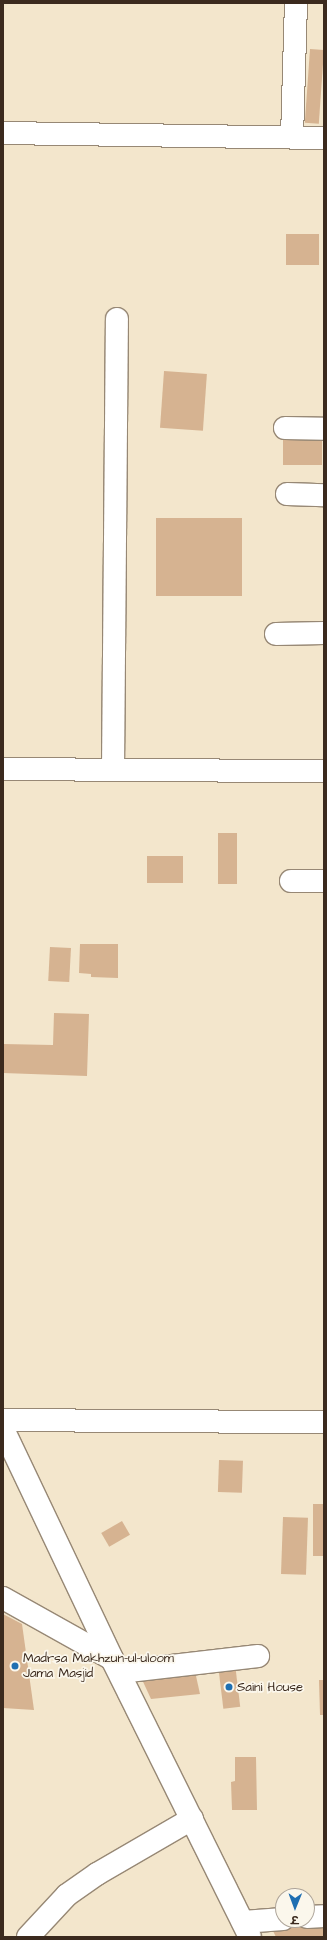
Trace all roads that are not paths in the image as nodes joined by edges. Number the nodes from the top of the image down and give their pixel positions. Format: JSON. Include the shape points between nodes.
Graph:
{"nodes":[{"id":1,"x":296,"y":3,"type":"edge"},
{"id":2,"x":3,"y":133,"type":"edge"},
{"id":3,"x":292,"y":137,"type":"junction"},
{"id":4,"x":324,"y":138,"type":"edge"},
{"id":5,"x":117,"y":319,"type":"dead end"},
{"id":6,"x":285,"y":428,"type":"dead end"},
{"id":7,"x":324,"y":429,"type":"edge"},
{"id":8,"x":287,"y":494,"type":"dead end"},
{"id":9,"x":324,"y":495,"type":"edge"},
{"id":10,"x":276,"y":634,"type":"dead end"},
{"id":11,"x":324,"y":634,"type":"edge"},
{"id":12,"x":3,"y":769,"type":"edge"},
{"id":13,"x":113,"y":769,"type":"junction"},
{"id":14,"x":324,"y":770,"type":"edge"},
{"id":15,"x":291,"y":881,"type":"dead end"},
{"id":16,"x":324,"y":881,"type":"edge"},
{"id":17,"x":3,"y":1420,"type":"edge"},
{"id":18,"x":324,"y":1422,"type":"edge"},
{"id":19,"x":3,"y":1429,"type":"edge"},
{"id":20,"x":3,"y":1598,"type":"edge"},
{"id":21,"x":258,"y":1656,"type":"dead end"},
{"id":22,"x":116,"y":1665,"type":"junction"},
{"id":23,"x":192,"y":1819,"type":"junction"},
{"id":24,"x":275,"y":1921,"type":"edge"},
{"id":25,"x":246,"y":1929,"type":"edge"},
{"id":26,"x":28,"y":1937,"type":"edge"}],
"edges":[{"from":1,"to":3,"type":"street"},
{"from":2,"to":3,"type":"street"},
{"from":3,"to":4,"type":"street"},
{"from":5,"to":13,"type":"street"},
{"from":6,"to":7,"type":"street"},
{"from":8,"to":9,"type":"street"},
{"from":10,"to":11,"type":"street"},
{"from":12,"to":13,"type":"street"},
{"from":13,"to":14,"type":"street"},
{"from":15,"to":16,"type":"street"},
{"from":17,"to":18,"type":"street"},
{"from":19,"to":22,"type":"street"},
{"from":20,"to":22,"type":"street"},
{"from":21,"to":22,"type":"street"},
{"from":22,"to":23,"type":"street"},
{"from":23,"to":25,"type":"street"},
{"from":23,"to":26,"type":"street","via":[[97,1874],[67,1895]]},
{"from":24,"to":25,"type":"street"}]}
